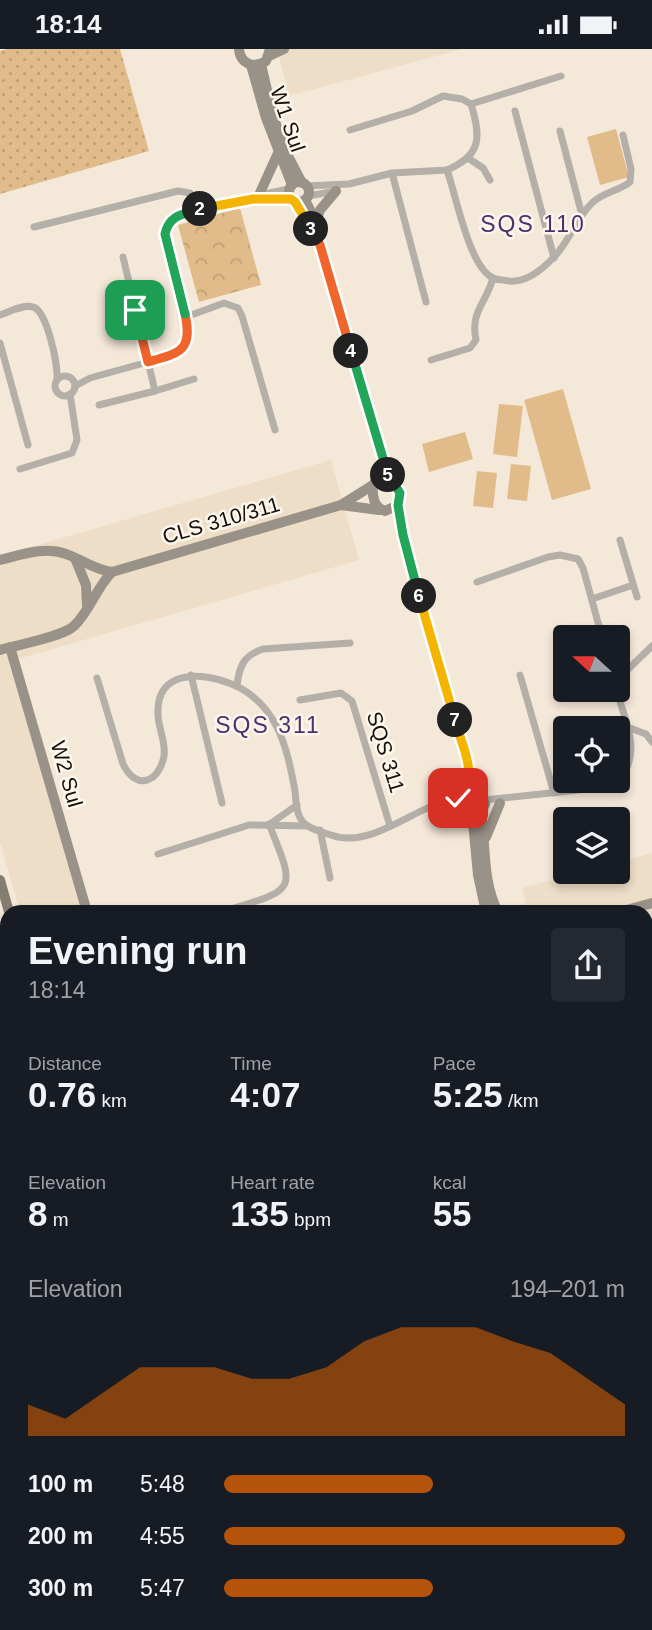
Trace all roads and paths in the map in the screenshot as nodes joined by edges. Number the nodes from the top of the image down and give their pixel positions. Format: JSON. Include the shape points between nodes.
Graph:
{"nodes":[{"id":1,"x":239,"y":49,"type":"edge"},
{"id":2,"x":284,"y":49,"type":"edge"},
{"id":3,"x":263,"y":59,"type":"edge"},
{"id":4,"x":561,"y":76,"type":"dead end"},
{"id":5,"x":471,"y":104,"type":"junction"},
{"id":6,"x":515,"y":111,"type":"dead end"},
{"id":7,"x":350,"y":130,"type":"dead end"},
{"id":8,"x":560,"y":131,"type":"dead end"},
{"id":9,"x":623,"y":135,"type":"dead end"},
{"id":10,"x":278,"y":153,"type":"junction"},
{"id":11,"x":468,"y":159,"type":"junction"},
{"id":12,"x":447,"y":170,"type":"junction"},
{"id":13,"x":391,"y":173,"type":"junction"},
{"id":14,"x":490,"y":180,"type":"dead end"},
{"id":15,"x":349,"y":184,"type":"junction"},
{"id":16,"x":336,"y":191,"type":"junction"},
{"id":17,"x":298,"y":192,"type":"junction"},
{"id":18,"x":256,"y":197,"type":"junction"},
{"id":19,"x":202,"y":209,"type":"junction"},
{"id":20,"x":582,"y":215,"type":"junction"},
{"id":21,"x":316,"y":222,"type":"junction"},
{"id":22,"x":34,"y":227,"type":"dead end"},
{"id":23,"x":320,"y":245,"type":"junction"},
{"id":24,"x":123,"y":257,"type":"dead end"},
{"id":25,"x":554,"y":258,"type":"junction"},
{"id":26,"x":493,"y":278,"type":"junction"},
{"id":27,"x":426,"y":302,"type":"dead end"},
{"id":28,"x":0,"y":315,"type":"edge"},
{"id":29,"x":186,"y":317,"type":"junction"},
{"id":30,"x":0,"y":343,"type":"edge"},
{"id":31,"x":55,"y":357,"type":"junction"},
{"id":32,"x":431,"y":360,"type":"dead end"},
{"id":33,"x":148,"y":362,"type":"junction"},
{"id":34,"x":68,"y":377,"type":"junction"},
{"id":35,"x":90,"y":378,"type":"junction"},
{"id":36,"x":57,"y":379,"type":"junction"},
{"id":37,"x":194,"y":379,"type":"dead end"},
{"id":38,"x":75,"y":386,"type":"junction"},
{"id":39,"x":155,"y":391,"type":"junction"},
{"id":40,"x":70,"y":394,"type":"junction"},
{"id":41,"x":61,"y":395,"type":"junction"},
{"id":42,"x":99,"y":405,"type":"dead end"},
{"id":43,"x":72,"y":415,"type":"junction"},
{"id":44,"x":275,"y":430,"type":"dead end"},
{"id":45,"x":378,"y":443,"type":"junction"},
{"id":46,"x":28,"y":445,"type":"dead end"},
{"id":47,"x":20,"y":469,"type":"dead end"},
{"id":48,"x":389,"y":477,"type":"junction"},
{"id":49,"x":373,"y":483,"type":"junction"},
{"id":50,"x":341,"y":505,"type":"junction"},
{"id":51,"x":398,"y":505,"type":"junction"},
{"id":52,"x":382,"y":510,"type":"junction"},
{"id":53,"x":403,"y":535,"type":"junction"},
{"id":54,"x":620,"y":540,"type":"dead end"},
{"id":55,"x":75,"y":558,"type":"junction"},
{"id":56,"x":0,"y":560,"type":"edge"},
{"id":57,"x":113,"y":572,"type":"junction"},
{"id":58,"x":477,"y":582,"type":"dead end"},
{"id":59,"x":633,"y":585,"type":"junction"},
{"id":60,"x":637,"y":597,"type":"dead end"},
{"id":61,"x":592,"y":599,"type":"junction"},
{"id":62,"x":86,"y":610,"type":"junction"},
{"id":63,"x":599,"y":625,"type":"edge"},
{"id":64,"x":350,"y":643,"type":"dead end"},
{"id":65,"x":652,"y":646,"type":"edge"},
{"id":66,"x":5,"y":649,"type":"edge"},
{"id":67,"x":630,"y":667,"type":"edge"},
{"id":68,"x":191,"y":675,"type":"junction"},
{"id":69,"x":520,"y":675,"type":"dead end"},
{"id":70,"x":97,"y":678,"type":"dead end"},
{"id":71,"x":237,"y":686,"type":"junction"},
{"id":72,"x":300,"y":700,"type":"dead end"},
{"id":73,"x":630,"y":728,"type":"edge"},
{"id":74,"x":652,"y":742,"type":"edge"},
{"id":75,"x":630,"y":745,"type":"edge"},
{"id":76,"x":630,"y":762,"type":"edge"},
{"id":77,"x":470,"y":769,"type":"junction"},
{"id":78,"x":553,"y":790,"type":"edge"},
{"id":79,"x":554,"y":793,"type":"edge"},
{"id":80,"x":513,"y":796,"type":"junction"},
{"id":81,"x":222,"y":803,"type":"dead end"},
{"id":82,"x":472,"y":803,"type":"junction"},
{"id":83,"x":500,"y":803,"type":"junction"},
{"id":84,"x":297,"y":804,"type":"junction"},
{"id":85,"x":269,"y":824,"type":"junction"},
{"id":86,"x":390,"y":826,"type":"junction"},
{"id":87,"x":308,"y":827,"type":"junction"},
{"id":88,"x":320,"y":830,"type":"junction"},
{"id":89,"x":485,"y":840,"type":"junction"},
{"id":90,"x":158,"y":854,"type":"dead end"},
{"id":91,"x":330,"y":879,"type":"dead end"},
{"id":92,"x":0,"y":880,"type":"edge"},
{"id":93,"x":7,"y":905,"type":"edge"},
{"id":94,"x":85,"y":905,"type":"edge"},
{"id":95,"x":244,"y":905,"type":"edge"},
{"id":96,"x":484,"y":905,"type":"edge"},
{"id":97,"x":496,"y":905,"type":"edge"}],
"edges":[{"from":1,"to":3,"type":"street","via":[[242,59]]},
{"from":2,"to":3,"type":"street"},
{"from":3,"to":10,"type":"street","name":"W1 Sul"},
{"from":3,"to":17,"type":"street","name":"W1 Sul","via":[[273,116]]},
{"from":4,"to":5,"type":"street"},
{"from":5,"to":7,"type":"street","via":[[443,96]]},
{"from":5,"to":11,"type":"street","via":[[478,137]]},
{"from":6,"to":25,"type":"street"},
{"from":8,"to":20,"type":"street"},
{"from":9,"to":20,"type":"street","via":[[630,182],[602,195]]},
{"from":10,"to":17,"type":"street","name":"W1 Sul"},
{"from":10,"to":18,"type":"street"},
{"from":11,"to":12,"type":"street"},
{"from":11,"to":14,"type":"street","via":[[483,168]]},
{"from":12,"to":13,"type":"street"},
{"from":12,"to":26,"type":"street","via":[[475,256]]},
{"from":13,"to":15,"type":"street"},
{"from":13,"to":27,"type":"street"},
{"from":15,"to":16,"type":"street"},
{"from":15,"to":17,"type":"street"},
{"from":16,"to":17,"type":"street"},
{"from":16,"to":21,"type":"street"},
{"from":17,"to":18,"type":"street"},
{"from":17,"to":21,"type":"street","name":"W1 Sul"},
{"from":17,"to":23,"type":"street","name":"W1 Sul"},
{"from":18,"to":19,"type":"street"},
{"from":19,"to":22,"type":"street","via":[[190,193],[178,191]]},
{"from":19,"to":29,"type":"street","via":[[178,215],[165,234]]},
{"from":20,"to":25,"type":"street"},
{"from":21,"to":23,"type":"street","name":"W1 Sul"},
{"from":23,"to":45,"type":"street","name":"W1 Sul"},
{"from":24,"to":33,"type":"street"},
{"from":25,"to":26,"type":"street","via":[[524,278]]},
{"from":26,"to":32,"type":"street","via":[[474,317],[476,340],[470,348]]},
{"from":28,"to":31,"type":"street","via":[[28,306],[39,310]]},
{"from":29,"to":33,"type":"street","via":[[188,335],[183,350]]},
{"from":29,"to":44,"type":"street","via":[[224,303],[238,308]]},
{"from":30,"to":46,"type":"street"},
{"from":31,"to":34,"type":"street"},
{"from":31,"to":36,"type":"street"},
{"from":33,"to":35,"type":"street"},
{"from":33,"to":39,"type":"street"},
{"from":34,"to":35,"type":"street"},
{"from":34,"to":36,"type":"street"},
{"from":34,"to":38,"type":"street"},
{"from":35,"to":38,"type":"street"},
{"from":36,"to":41,"type":"street","via":[[55,388]]},
{"from":37,"to":39,"type":"street"},
{"from":38,"to":40,"type":"street"},
{"from":39,"to":42,"type":"street"},
{"from":40,"to":41,"type":"street"},
{"from":40,"to":43,"type":"street"},
{"from":41,"to":43,"type":"street"},
{"from":43,"to":47,"type":"street","via":[[77,440],[72,453]]},
{"from":45,"to":48,"type":"street","name":"W1 Sul"},
{"from":45,"to":49,"type":"street","name":"W1 Sul"},
{"from":48,"to":49,"type":"street"},
{"from":48,"to":51,"type":"street","via":[[398,486]]},
{"from":49,"to":50,"type":"street","name":"CLS 310/311"},
{"from":49,"to":52,"type":"street","via":[[373,498]]},
{"from":50,"to":52,"type":"street","name":"CLS 310/311"},
{"from":50,"to":57,"type":"street","name":"CLS 310/311"},
{"from":51,"to":52,"type":"street"},
{"from":51,"to":53,"type":"street"},
{"from":52,"to":53,"type":"street"},
{"from":53,"to":77,"type":"street"},
{"from":54,"to":59,"type":"street"},
{"from":55,"to":56,"type":"street","via":[[38,551]]},
{"from":55,"to":57,"type":"street"},
{"from":55,"to":62,"type":"street","via":[[86,585]]},
{"from":57,"to":62,"type":"street"},
{"from":58,"to":61,"type":"street","via":[[548,557],[569,556],[578,559],[583,568]]},
{"from":59,"to":60,"type":"street"},
{"from":59,"to":61,"type":"street"},
{"from":61,"to":63,"type":"street"},
{"from":62,"to":66,"type":"street","via":[[66,631]]},
{"from":64,"to":71,"type":"street","via":[[252,653],[240,667]]},
{"from":65,"to":67,"type":"street"},
{"from":66,"to":94,"type":"street","name":"W2 Sul"},
{"from":68,"to":70,"type":"street","via":[[173,681],[158,703],[164,756],[155,776],[146,781],[129,776],[123,764]]},
{"from":68,"to":71,"type":"street"},
{"from":68,"to":81,"type":"street"},
{"from":69,"to":78,"type":"street"},
{"from":71,"to":84,"type":"street","via":[[254,696],[284,739]]},
{"from":72,"to":86,"type":"street","name":"SQS 311","via":[[341,693],[352,701]]},
{"from":73,"to":74,"type":"street","via":[[646,733]]},
{"from":75,"to":76,"type":"street"},
{"from":77,"to":82,"type":"street"},
{"from":77,"to":82,"type":"street"},
{"from":79,"to":80,"type":"street"},
{"from":80,"to":82,"type":"street"},
{"from":80,"to":83,"type":"street"},
{"from":82,"to":83,"type":"street"},
{"from":82,"to":86,"type":"street","name":"SQS 311","via":[[441,801]]},
{"from":82,"to":89,"type":"street"},
{"from":82,"to":96,"type":"street"},
{"from":83,"to":89,"type":"street"},
{"from":84,"to":85,"type":"street","name":"SQS 311"},
{"from":84,"to":87,"type":"street"},
{"from":85,"to":87,"type":"street","name":"SQS 311"},
{"from":85,"to":90,"type":"street","name":"SQS 311","via":[[248,825]]},
{"from":85,"to":95,"type":"street","via":[[286,865],[284,886],[272,897]]},
{"from":86,"to":88,"type":"street","name":"SQS 311","via":[[349,839]]},
{"from":87,"to":88,"type":"street","name":"SQS 311"},
{"from":88,"to":91,"type":"street"},
{"from":89,"to":97,"type":"street","via":[[485,873]]},
{"from":92,"to":93,"type":"main road"}]}
